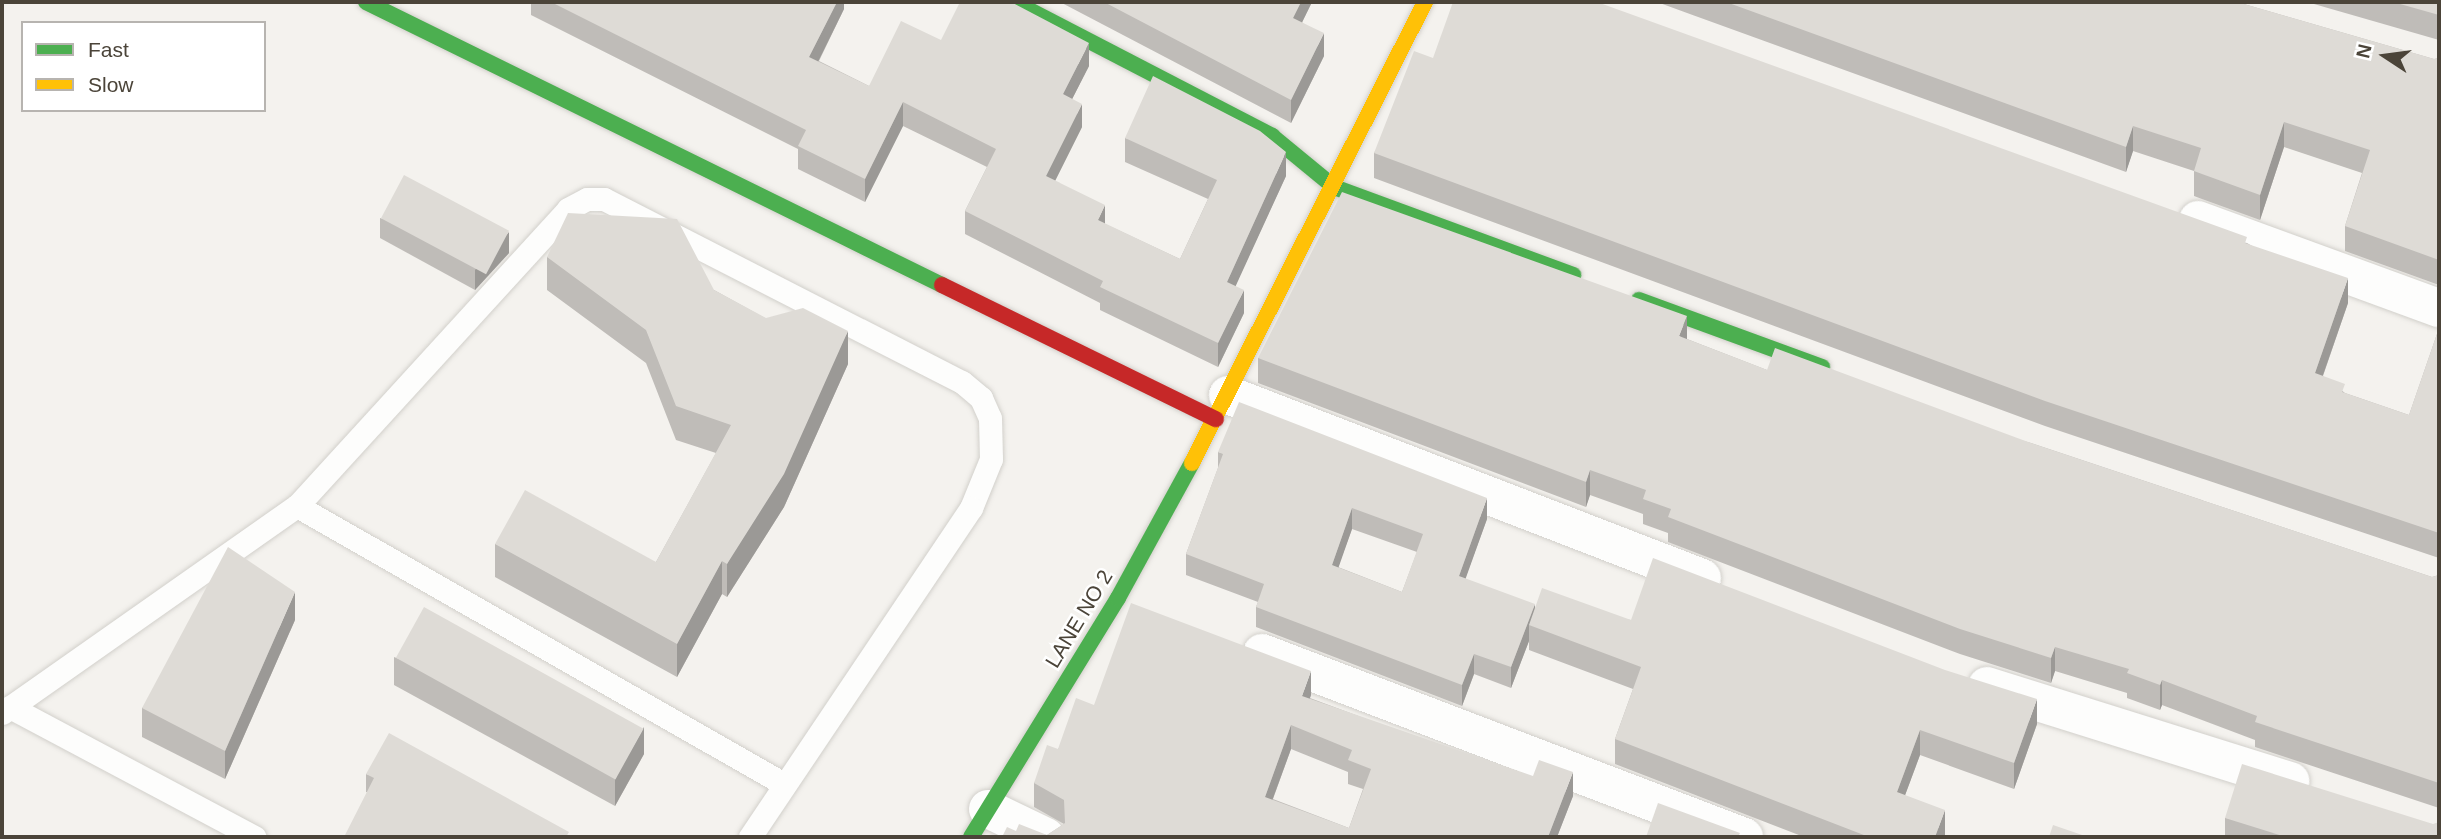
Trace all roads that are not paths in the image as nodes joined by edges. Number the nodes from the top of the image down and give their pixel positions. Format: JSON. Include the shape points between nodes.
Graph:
{"nodes":[{"id":1,"x":366,"y":2,"type":"edge"},
{"id":2,"x":1014,"y":2,"type":"edge"},
{"id":3,"x":1425,"y":2,"type":"edge"},
{"id":4,"x":1334,"y":187,"type":"junction"},
{"id":5,"x":2166,"y":209,"type":"edge"},
{"id":6,"x":1595,"y":283,"type":"edge"},
{"id":7,"x":1621,"y":293,"type":"edge"},
{"id":8,"x":2439,"y":308,"type":"edge"},
{"id":9,"x":1843,"y":375,"type":"edge"},
{"id":10,"x":1222,"y":407,"type":"junction"},
{"id":11,"x":297,"y":506,"type":"junction"},
{"id":12,"x":1733,"y":590,"type":"edge"},
{"id":13,"x":1118,"y":598,"type":"junction"},
{"id":14,"x":1157,"y":613,"type":"edge"},
{"id":15,"x":1222,"y":638,"type":"edge"},
{"id":16,"x":1954,"y":675,"type":"edge"},
{"id":17,"x":6,"y":710,"type":"edge"},
{"id":18,"x":784,"y":784,"type":"junction"},
{"id":19,"x":2321,"y":791,"type":"edge"},
{"id":20,"x":979,"y":823,"type":"edge"},
{"id":21,"x":256,"y":837,"type":"edge"},
{"id":22,"x":750,"y":837,"type":"edge"},
{"id":23,"x":1046,"y":837,"type":"edge"},
{"id":24,"x":1744,"y":837,"type":"edge"}],
"edges":[{"from":1,"to":10,"type":"street"},
{"from":2,"to":4,"type":"street","via":[[1272,136]]},
{"from":3,"to":4,"type":"street","name":"LANE NO 2"},
{"from":4,"to":6,"type":"street"},
{"from":4,"to":10,"type":"street","name":"LANE NO 2"},
{"from":5,"to":8,"type":"street"},
{"from":7,"to":9,"type":"street"},
{"from":10,"to":12,"type":"street"},
{"from":10,"to":13,"type":"street","name":"LANE NO 2"},
{"from":11,"to":17,"type":"lane"},
{"from":11,"to":18,"type":"lane"},
{"from":11,"to":18,"type":"lane","via":[[568,209],[587,199],[620,205],[962,382],[981,398],[990,418],[991,459],[985,482]]},
{"from":13,"to":14,"type":"street"},
{"from":13,"to":20,"type":"street","name":"LANE NO 2"},
{"from":15,"to":24,"type":"street"},
{"from":16,"to":19,"type":"street"},
{"from":17,"to":21,"type":"lane"},
{"from":18,"to":22,"type":"lane"},
{"from":20,"to":23,"type":"street"}]}
